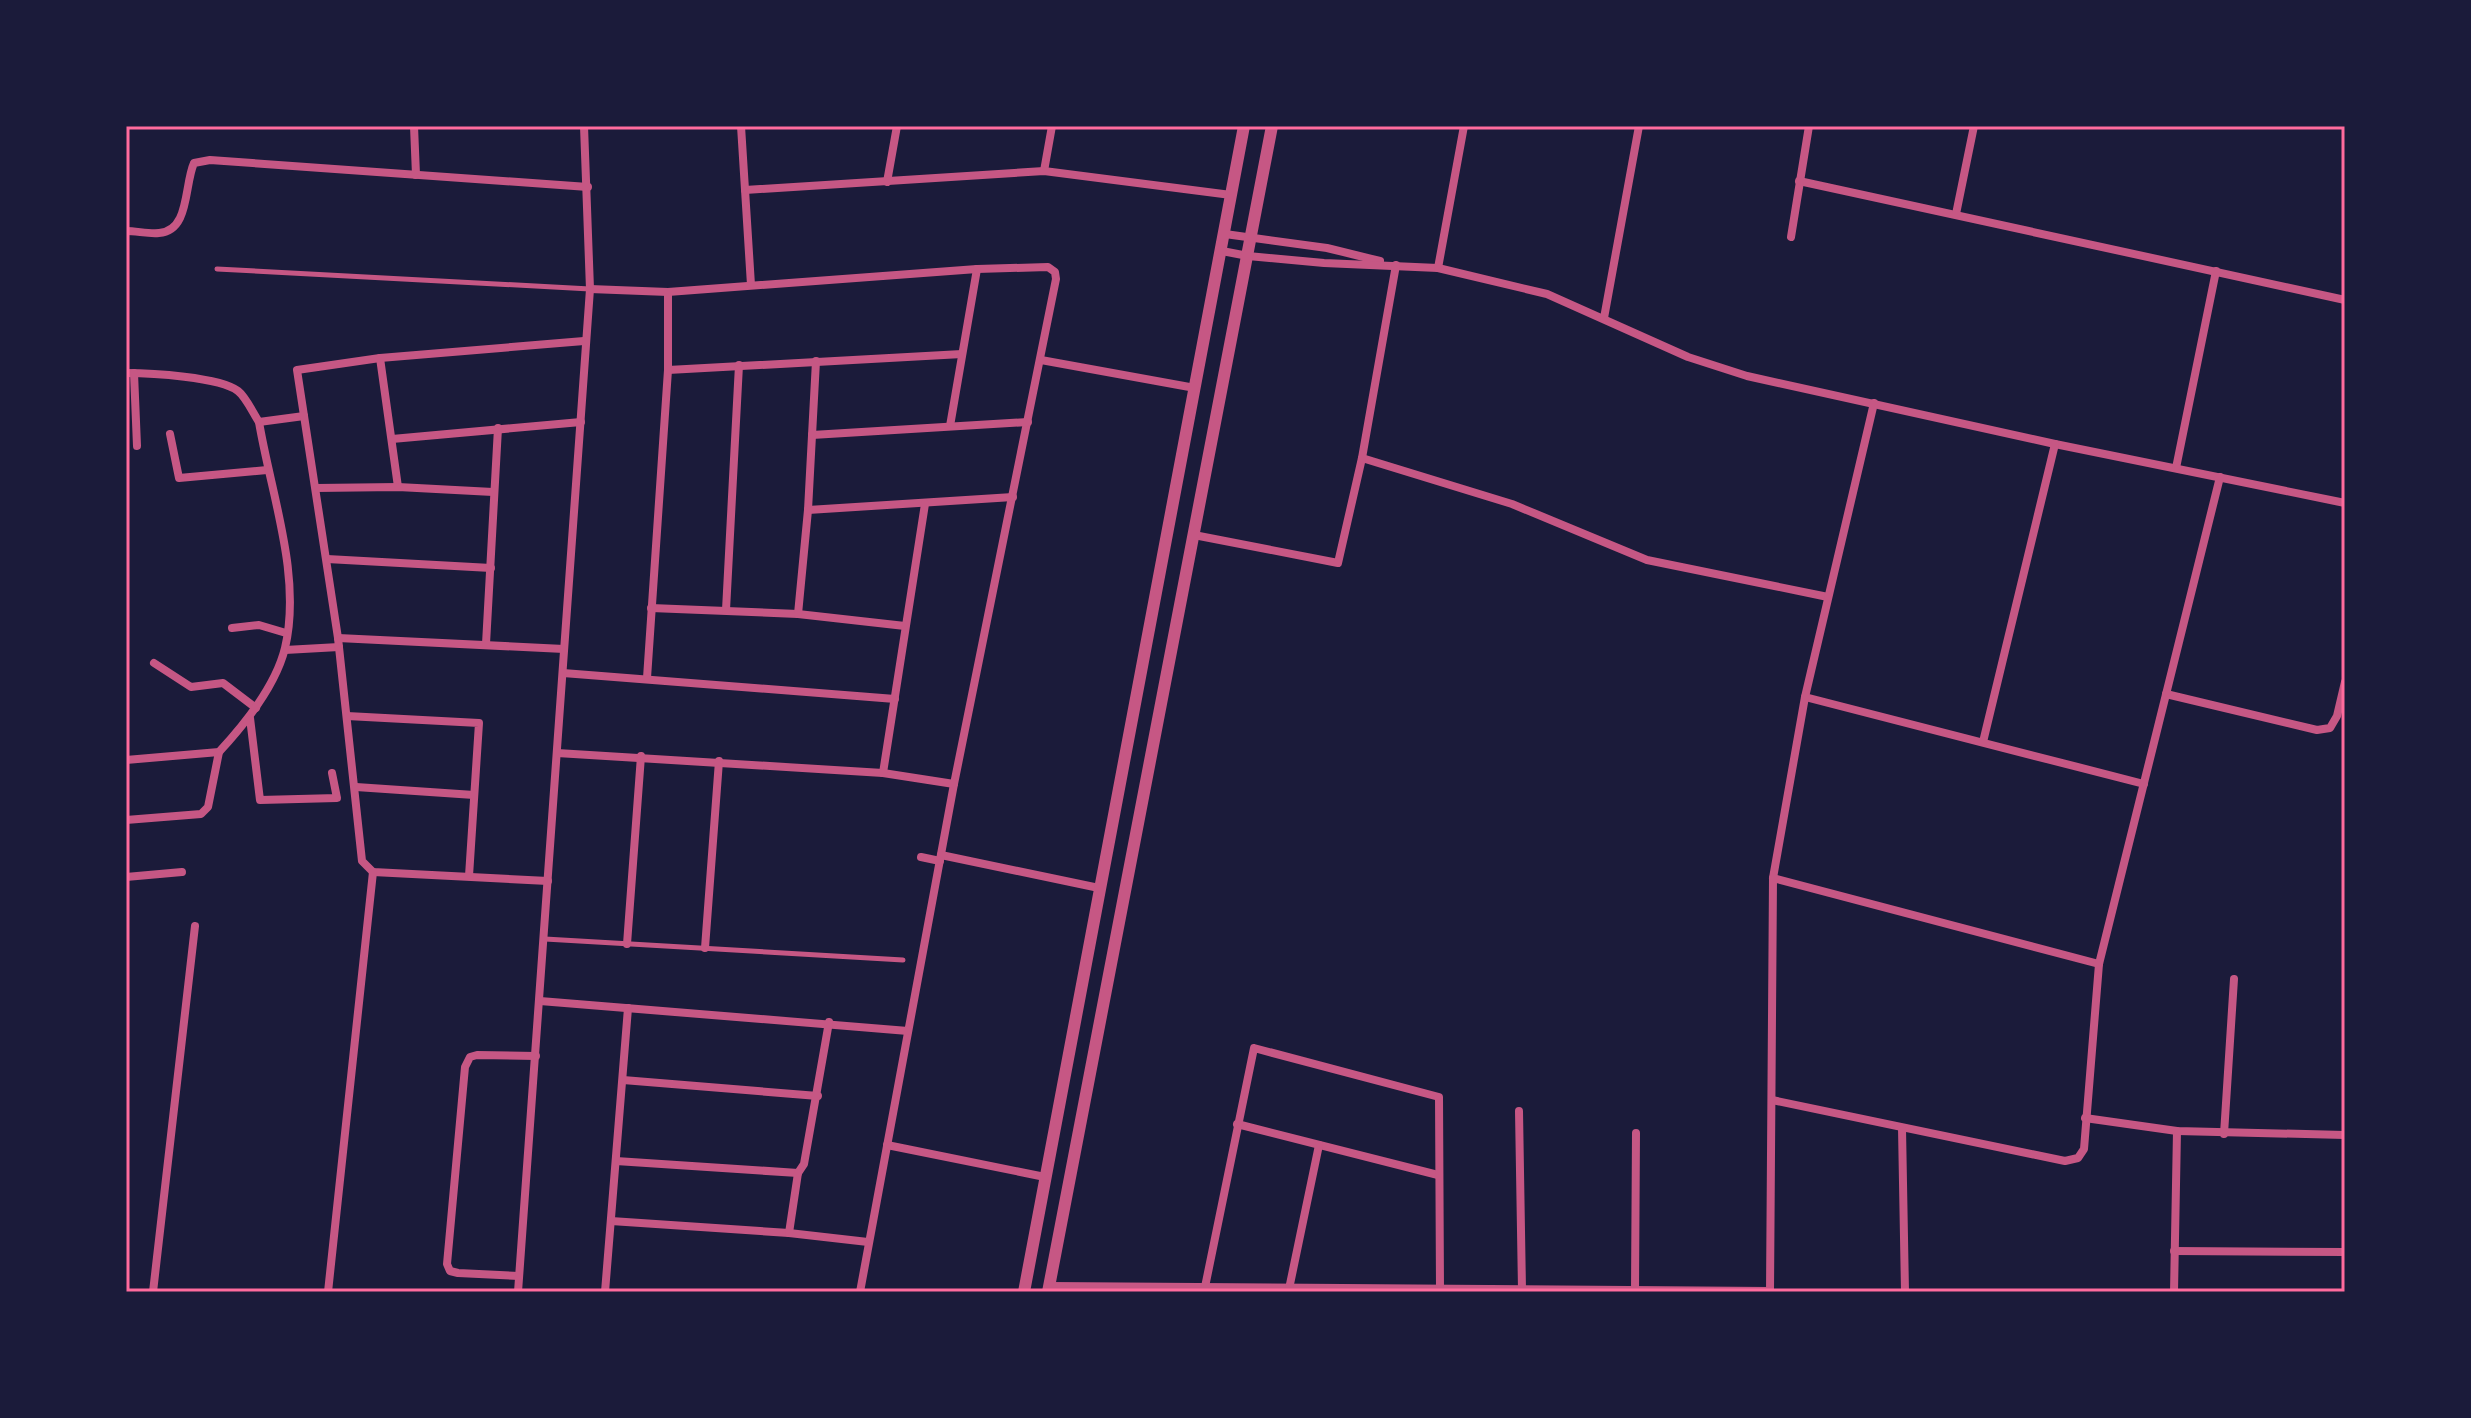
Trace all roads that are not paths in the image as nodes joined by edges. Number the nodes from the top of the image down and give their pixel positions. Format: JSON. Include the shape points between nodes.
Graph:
{"nodes":[{"id":1,"x":414,"y":126,"type":"edge"},
{"id":2,"x":584,"y":126,"type":"edge"},
{"id":3,"x":741,"y":126,"type":"edge"},
{"id":4,"x":897,"y":126,"type":"edge"},
{"id":5,"x":1052,"y":126,"type":"edge"},
{"id":6,"x":1244,"y":126,"type":"edge"},
{"id":7,"x":1272,"y":126,"type":"edge"},
{"id":8,"x":1464,"y":126,"type":"edge"},
{"id":9,"x":1639,"y":126,"type":"edge"},
{"id":10,"x":1809,"y":126,"type":"edge"},
{"id":11,"x":1974,"y":126,"type":"edge"},
{"id":12,"x":1044,"y":171,"type":"junction"},
{"id":13,"x":416,"y":175,"type":"junction"},
{"id":14,"x":1799,"y":181,"type":"junction"},
{"id":15,"x":887,"y":182,"type":"junction"},
{"id":16,"x":588,"y":187,"type":"junction"},
{"id":17,"x":745,"y":190,"type":"junction"},
{"id":18,"x":1231,"y":195,"type":"junction"},
{"id":19,"x":1956,"y":214,"type":"junction"},
{"id":20,"x":126,"y":231,"type":"edge"},
{"id":21,"x":1225,"y":234,"type":"junction"},
{"id":22,"x":1791,"y":237,"type":"dead end"},
{"id":23,"x":1252,"y":239,"type":"junction"},
{"id":24,"x":1222,"y":251,"type":"junction"},
{"id":25,"x":1248,"y":256,"type":"junction"},
{"id":26,"x":1396,"y":265,"type":"junction"},
{"id":27,"x":1438,"y":268,"type":"junction"},
{"id":28,"x":217,"y":269,"type":"dead end"},
{"id":29,"x":977,"y":269,"type":"junction"},
{"id":30,"x":2216,"y":271,"type":"junction"},
{"id":31,"x":751,"y":285,"type":"junction"},
{"id":32,"x":590,"y":289,"type":"junction"},
{"id":33,"x":668,"y":292,"type":"junction"},
{"id":34,"x":2345,"y":300,"type":"edge"},
{"id":35,"x":1604,"y":318,"type":"junction"},
{"id":36,"x":584,"y":341,"type":"junction"},
{"id":37,"x":962,"y":354,"type":"junction"},
{"id":38,"x":380,"y":358,"type":"junction"},
{"id":39,"x":1041,"y":360,"type":"junction"},
{"id":40,"x":816,"y":361,"type":"junction"},
{"id":41,"x":739,"y":365,"type":"junction"},
{"id":42,"x":668,"y":370,"type":"junction"},
{"id":43,"x":130,"y":373,"type":"edge"},
{"id":44,"x":1195,"y":388,"type":"junction"},
{"id":45,"x":1874,"y":403,"type":"junction"},
{"id":46,"x":304,"y":416,"type":"junction"},
{"id":47,"x":259,"y":422,"type":"junction"},
{"id":48,"x":581,"y":422,"type":"junction"},
{"id":49,"x":1028,"y":422,"type":"junction"},
{"id":50,"x":950,"y":426,"type":"junction"},
{"id":51,"x":498,"y":428,"type":"junction"},
{"id":52,"x":170,"y":434,"type":"dead end"},
{"id":53,"x":812,"y":435,"type":"junction"},
{"id":54,"x":392,"y":439,"type":"junction"},
{"id":55,"x":2055,"y":444,"type":"junction"},
{"id":56,"x":137,"y":446,"type":"dead end"},
{"id":57,"x":1362,"y":458,"type":"junction"},
{"id":58,"x":2176,"y":468,"type":"junction"},
{"id":59,"x":267,"y":470,"type":"junction"},
{"id":60,"x":2220,"y":477,"type":"junction"},
{"id":61,"x":398,"y":487,"type":"junction"},
{"id":62,"x":316,"y":488,"type":"junction"},
{"id":63,"x":493,"y":492,"type":"junction"},
{"id":64,"x":1013,"y":497,"type":"junction"},
{"id":65,"x":2345,"y":503,"type":"edge"},
{"id":66,"x":925,"y":504,"type":"junction"},
{"id":67,"x":808,"y":510,"type":"junction"},
{"id":68,"x":1194,"y":535,"type":"junction"},
{"id":69,"x":327,"y":559,"type":"junction"},
{"id":70,"x":491,"y":568,"type":"junction"},
{"id":71,"x":1828,"y":597,"type":"junction"},
{"id":72,"x":651,"y":608,"type":"junction"},
{"id":73,"x":726,"y":610,"type":"junction"},
{"id":74,"x":798,"y":614,"type":"junction"},
{"id":75,"x":905,"y":626,"type":"junction"},
{"id":76,"x":232,"y":628,"type":"dead end"},
{"id":77,"x":286,"y":633,"type":"junction"},
{"id":78,"x":338,"y":643,"type":"junction"},
{"id":79,"x":486,"y":644,"type":"junction"},
{"id":80,"x":564,"y":649,"type":"junction"},
{"id":81,"x":285,"y":650,"type":"junction"},
{"id":82,"x":154,"y":663,"type":"dead end"},
{"id":83,"x":563,"y":673,"type":"junction"},
{"id":84,"x":647,"y":678,"type":"junction"},
{"id":85,"x":2345,"y":682,"type":"edge"},
{"id":86,"x":2166,"y":694,"type":"junction"},
{"id":87,"x":1805,"y":697,"type":"junction"},
{"id":88,"x":895,"y":699,"type":"junction"},
{"id":89,"x":256,"y":708,"type":"junction"},
{"id":90,"x":347,"y":716,"type":"junction"},
{"id":91,"x":250,"y":718,"type":"junction"},
{"id":92,"x":1983,"y":742,"type":"junction"},
{"id":93,"x":219,"y":752,"type":"junction"},
{"id":94,"x":557,"y":753,"type":"junction"},
{"id":95,"x":641,"y":756,"type":"junction"},
{"id":96,"x":126,"y":760,"type":"edge"},
{"id":97,"x":719,"y":761,"type":"junction"},
{"id":98,"x":332,"y":773,"type":"dead end"},
{"id":99,"x":883,"y":773,"type":"junction"},
{"id":100,"x":954,"y":784,"type":"junction"},
{"id":101,"x":2144,"y":784,"type":"junction"},
{"id":102,"x":356,"y":787,"type":"junction"},
{"id":103,"x":474,"y":795,"type":"junction"},
{"id":104,"x":126,"y":820,"type":"edge"},
{"id":105,"x":921,"y":857,"type":"dead end"},
{"id":106,"x":940,"y":858,"type":"junction"},
{"id":107,"x":182,"y":872,"type":"dead end"},
{"id":108,"x":373,"y":872,"type":"junction"},
{"id":109,"x":126,"y":875,"type":"edge"},
{"id":110,"x":469,"y":876,"type":"junction"},
{"id":111,"x":1773,"y":878,"type":"junction"},
{"id":112,"x":548,"y":881,"type":"junction"},
{"id":113,"x":1099,"y":888,"type":"junction"},
{"id":114,"x":195,"y":926,"type":"dead end"},
{"id":115,"x":545,"y":939,"type":"junction"},
{"id":116,"x":627,"y":944,"type":"junction"},
{"id":117,"x":705,"y":948,"type":"junction"},
{"id":118,"x":903,"y":960,"type":"dead end"},
{"id":119,"x":2099,"y":964,"type":"junction"},
{"id":120,"x":2234,"y":979,"type":"dead end"},
{"id":121,"x":540,"y":1001,"type":"junction"},
{"id":122,"x":628,"y":1008,"type":"junction"},
{"id":123,"x":829,"y":1022,"type":"junction"},
{"id":124,"x":908,"y":1031,"type":"junction"},
{"id":125,"x":536,"y":1056,"type":"junction"},
{"id":126,"x":623,"y":1080,"type":"junction"},
{"id":127,"x":818,"y":1096,"type":"junction"},
{"id":128,"x":1772,"y":1100,"type":"junction"},
{"id":129,"x":1519,"y":1111,"type":"dead end"},
{"id":130,"x":2085,"y":1118,"type":"junction"},
{"id":131,"x":1237,"y":1124,"type":"junction"},
{"id":132,"x":1902,"y":1128,"type":"junction"},
{"id":133,"x":2177,"y":1131,"type":"junction"},
{"id":134,"x":1636,"y":1133,"type":"dead end"},
{"id":135,"x":2224,"y":1134,"type":"junction"},
{"id":136,"x":2345,"y":1135,"type":"edge"},
{"id":137,"x":887,"y":1145,"type":"junction"},
{"id":138,"x":1319,"y":1145,"type":"junction"},
{"id":139,"x":616,"y":1161,"type":"junction"},
{"id":140,"x":798,"y":1173,"type":"junction"},
{"id":141,"x":1438,"y":1175,"type":"junction"},
{"id":142,"x":1045,"y":1177,"type":"junction"},
{"id":143,"x":611,"y":1221,"type":"junction"},
{"id":144,"x":789,"y":1233,"type":"junction"},
{"id":145,"x":868,"y":1242,"type":"junction"},
{"id":146,"x":2174,"y":1251,"type":"junction"},
{"id":147,"x":2345,"y":1252,"type":"edge"},
{"id":148,"x":519,"y":1276,"type":"junction"},
{"id":149,"x":1205,"y":1287,"type":"junction"},
{"id":150,"x":1048,"y":1289,"type":"edge"},
{"id":151,"x":1289,"y":1289,"type":"junction"},
{"id":152,"x":1440,"y":1289,"type":"junction"},
{"id":153,"x":1522,"y":1290,"type":"junction"},
{"id":154,"x":1485,"y":1291,"type":"edge"},
{"id":155,"x":1580,"y":1291,"type":"edge"},
{"id":156,"x":1629,"y":1291,"type":"edge"},
{"id":157,"x":153,"y":1292,"type":"edge"},
{"id":158,"x":328,"y":1292,"type":"edge"},
{"id":159,"x":518,"y":1292,"type":"edge"},
{"id":160,"x":605,"y":1292,"type":"edge"},
{"id":161,"x":860,"y":1292,"type":"edge"},
{"id":162,"x":1024,"y":1292,"type":"edge"},
{"id":163,"x":1770,"y":1292,"type":"edge"},
{"id":164,"x":1905,"y":1292,"type":"edge"},
{"id":165,"x":2174,"y":1292,"type":"edge"}],
"edges":[{"from":1,"to":13,"type":"street"},
{"from":2,"to":16,"type":"street"},
{"from":3,"to":17,"type":"street"},
{"from":4,"to":15,"type":"street"},
{"from":5,"to":12,"type":"street"},
{"from":6,"to":18,"type":"street"},
{"from":7,"to":23,"type":"street"},
{"from":8,"to":27,"type":"street"},
{"from":9,"to":35,"type":"street"},
{"from":10,"to":14,"type":"street"},
{"from":11,"to":19,"type":"street"},
{"from":12,"to":15,"type":"street"},
{"from":12,"to":18,"type":"street"},
{"from":13,"to":16,"type":"street"},
{"from":13,"to":20,"type":"street","via":[[194,163],[174,229],[161,234]]},
{"from":14,"to":19,"type":"street"},
{"from":14,"to":22,"type":"street"},
{"from":15,"to":17,"type":"street"},
{"from":16,"to":32,"type":"street"},
{"from":17,"to":31,"type":"street"},
{"from":18,"to":21,"type":"street"},
{"from":19,"to":30,"type":"street"},
{"from":21,"to":23,"type":"street"},
{"from":21,"to":24,"type":"street"},
{"from":23,"to":25,"type":"street"},
{"from":23,"to":26,"type":"street","via":[[1327,248]]},
{"from":24,"to":25,"type":"street"},
{"from":24,"to":44,"type":"street"},
{"from":25,"to":26,"type":"street"},
{"from":25,"to":68,"type":"street"},
{"from":26,"to":27,"type":"street"},
{"from":26,"to":57,"type":"street"},
{"from":27,"to":35,"type":"street","via":[[1547,294]]},
{"from":28,"to":32,"type":"lane"},
{"from":29,"to":31,"type":"street"},
{"from":29,"to":37,"type":"street"},
{"from":29,"to":39,"type":"street","via":[[1048,267],[1055,272]]},
{"from":30,"to":34,"type":"street"},
{"from":30,"to":58,"type":"street"},
{"from":31,"to":33,"type":"street"},
{"from":32,"to":33,"type":"street"},
{"from":32,"to":36,"type":"street"},
{"from":33,"to":42,"type":"street"},
{"from":35,"to":45,"type":"street","via":[[1688,357],[1747,376]]},
{"from":36,"to":38,"type":"street"},
{"from":36,"to":48,"type":"street"},
{"from":37,"to":40,"type":"street"},
{"from":37,"to":50,"type":"street"},
{"from":38,"to":46,"type":"street","via":[[297,370]]},
{"from":38,"to":54,"type":"street"},
{"from":39,"to":44,"type":"street"},
{"from":39,"to":49,"type":"street"},
{"from":40,"to":41,"type":"street"},
{"from":40,"to":53,"type":"street"},
{"from":41,"to":42,"type":"street"},
{"from":41,"to":73,"type":"street"},
{"from":42,"to":72,"type":"street"},
{"from":43,"to":47,"type":"street","via":[[221,384],[239,391]]},
{"from":43,"to":56,"type":"street"},
{"from":44,"to":113,"type":"street"},
{"from":45,"to":55,"type":"street"},
{"from":45,"to":71,"type":"street"},
{"from":46,"to":47,"type":"street"},
{"from":46,"to":62,"type":"street"},
{"from":47,"to":59,"type":"street"},
{"from":48,"to":51,"type":"street"},
{"from":48,"to":80,"type":"street"},
{"from":49,"to":50,"type":"street"},
{"from":49,"to":64,"type":"street"},
{"from":50,"to":53,"type":"street"},
{"from":51,"to":54,"type":"street"},
{"from":51,"to":63,"type":"street"},
{"from":52,"to":59,"type":"street","via":[[179,478]]},
{"from":53,"to":67,"type":"street"},
{"from":54,"to":61,"type":"street"},
{"from":55,"to":58,"type":"street"},
{"from":55,"to":92,"type":"street"},
{"from":57,"to":68,"type":"street","via":[[1338,563]]},
{"from":57,"to":71,"type":"street","via":[[1512,504],[1647,560]]},
{"from":58,"to":60,"type":"street"},
{"from":59,"to":77,"type":"street","via":[[288,569]]},
{"from":60,"to":65,"type":"street"},
{"from":60,"to":86,"type":"street"},
{"from":61,"to":62,"type":"street"},
{"from":61,"to":63,"type":"street"},
{"from":62,"to":69,"type":"street"},
{"from":63,"to":70,"type":"street"},
{"from":64,"to":66,"type":"street"},
{"from":64,"to":100,"type":"street"},
{"from":66,"to":67,"type":"street"},
{"from":66,"to":75,"type":"street"},
{"from":67,"to":74,"type":"street"},
{"from":68,"to":150,"type":"street"},
{"from":69,"to":70,"type":"street"},
{"from":69,"to":78,"type":"street"},
{"from":70,"to":79,"type":"street"},
{"from":71,"to":87,"type":"street"},
{"from":72,"to":73,"type":"street"},
{"from":72,"to":84,"type":"street"},
{"from":73,"to":74,"type":"street"},
{"from":74,"to":75,"type":"street"},
{"from":75,"to":88,"type":"street"},
{"from":76,"to":77,"type":"street","via":[[259,625]]},
{"from":77,"to":81,"type":"street"},
{"from":78,"to":79,"type":"street"},
{"from":78,"to":81,"type":"street"},
{"from":78,"to":90,"type":"street"},
{"from":79,"to":80,"type":"street"},
{"from":80,"to":83,"type":"street"},
{"from":81,"to":89,"type":"street"},
{"from":82,"to":89,"type":"street","via":[[191,687],[223,683]]},
{"from":83,"to":84,"type":"street"},
{"from":83,"to":94,"type":"street"},
{"from":84,"to":88,"type":"street"},
{"from":85,"to":86,"type":"street","via":[[2337,716],[2330,728],[2317,730]]},
{"from":86,"to":101,"type":"street"},
{"from":87,"to":92,"type":"street"},
{"from":87,"to":111,"type":"street"},
{"from":88,"to":99,"type":"street"},
{"from":89,"to":91,"type":"street"},
{"from":90,"to":102,"type":"street"},
{"from":90,"to":103,"type":"street","via":[[479,723]]},
{"from":91,"to":93,"type":"street"},
{"from":91,"to":98,"type":"street","via":[[260,800],[337,798]]},
{"from":92,"to":101,"type":"street"},
{"from":93,"to":96,"type":"street"},
{"from":93,"to":104,"type":"street","via":[[208,807],[201,814]]},
{"from":94,"to":95,"type":"street"},
{"from":94,"to":112,"type":"street"},
{"from":95,"to":97,"type":"street"},
{"from":95,"to":116,"type":"street"},
{"from":97,"to":99,"type":"street"},
{"from":97,"to":117,"type":"street"},
{"from":99,"to":100,"type":"street"},
{"from":100,"to":106,"type":"street"},
{"from":101,"to":119,"type":"street"},
{"from":102,"to":103,"type":"street"},
{"from":102,"to":108,"type":"street","via":[[362,861]]},
{"from":103,"to":110,"type":"street"},
{"from":105,"to":106,"type":"street"},
{"from":106,"to":113,"type":"street"},
{"from":106,"to":124,"type":"street"},
{"from":107,"to":109,"type":"street"},
{"from":108,"to":110,"type":"street"},
{"from":108,"to":158,"type":"street"},
{"from":110,"to":112,"type":"street"},
{"from":111,"to":119,"type":"street"},
{"from":111,"to":128,"type":"street"},
{"from":112,"to":115,"type":"street"},
{"from":113,"to":142,"type":"street"},
{"from":114,"to":157,"type":"street"},
{"from":115,"to":116,"type":"lane"},
{"from":115,"to":121,"type":"street"},
{"from":116,"to":117,"type":"lane"},
{"from":117,"to":118,"type":"lane"},
{"from":119,"to":130,"type":"street"},
{"from":120,"to":135,"type":"street"},
{"from":121,"to":122,"type":"street"},
{"from":121,"to":125,"type":"street"},
{"from":122,"to":123,"type":"street"},
{"from":122,"to":126,"type":"street"},
{"from":123,"to":124,"type":"street"},
{"from":123,"to":127,"type":"street"},
{"from":124,"to":137,"type":"street"},
{"from":125,"to":148,"type":"street"},
{"from":125,"to":148,"type":"street","via":[[477,1055],[465,1067],[447,1264],[458,1273]]},
{"from":126,"to":127,"type":"street"},
{"from":126,"to":139,"type":"street"},
{"from":127,"to":140,"type":"street"},
{"from":128,"to":132,"type":"street"},
{"from":128,"to":163,"type":"street"},
{"from":129,"to":153,"type":"street"},
{"from":130,"to":132,"type":"street","via":[[2084,1149],[2078,1158],[2065,1161]]},
{"from":130,"to":133,"type":"street"},
{"from":131,"to":138,"type":"street"},
{"from":131,"to":141,"type":"street","via":[[1254,1048],[1439,1097]]},
{"from":131,"to":149,"type":"street"},
{"from":132,"to":164,"type":"street"},
{"from":133,"to":135,"type":"street"},
{"from":133,"to":146,"type":"street"},
{"from":134,"to":156,"type":"street"},
{"from":135,"to":136,"type":"street"},
{"from":137,"to":142,"type":"street"},
{"from":137,"to":145,"type":"street"},
{"from":138,"to":141,"type":"street"},
{"from":138,"to":151,"type":"street"},
{"from":139,"to":140,"type":"street"},
{"from":139,"to":143,"type":"street"},
{"from":140,"to":144,"type":"street"},
{"from":141,"to":152,"type":"street"},
{"from":142,"to":162,"type":"street"},
{"from":143,"to":144,"type":"street"},
{"from":143,"to":160,"type":"street"},
{"from":144,"to":145,"type":"street"},
{"from":145,"to":161,"type":"street"},
{"from":146,"to":147,"type":"street"},
{"from":146,"to":165,"type":"street"},
{"from":148,"to":159,"type":"street"},
{"from":149,"to":150,"type":"street"},
{"from":149,"to":151,"type":"street"},
{"from":151,"to":152,"type":"street"},
{"from":152,"to":154,"type":"street"},
{"from":153,"to":154,"type":"street"},
{"from":153,"to":155,"type":"street"},
{"from":155,"to":156,"type":"street"},
{"from":156,"to":163,"type":"street"}]}
